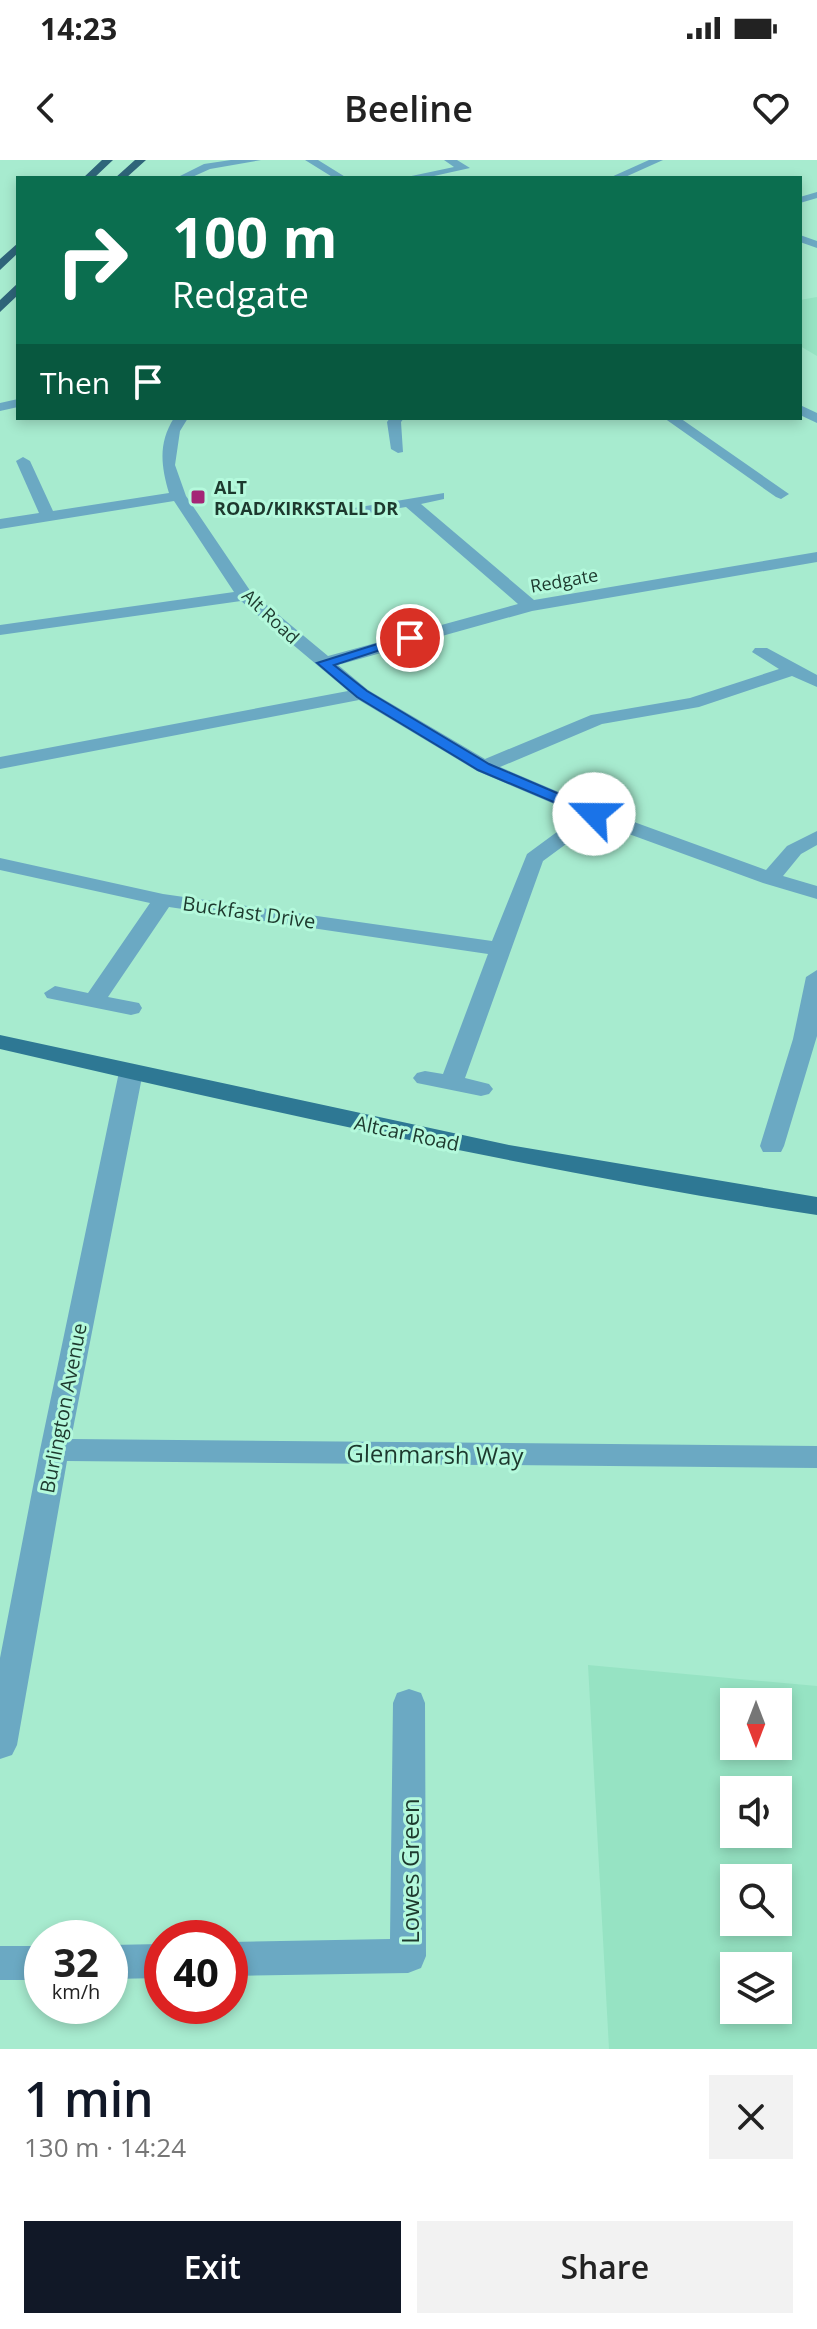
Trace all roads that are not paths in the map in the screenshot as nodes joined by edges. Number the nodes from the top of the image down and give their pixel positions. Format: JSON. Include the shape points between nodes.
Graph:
{"nodes":[{"id":1,"x":108,"y":160,"type":"edge"},
{"id":2,"x":141,"y":160,"type":"edge"},
{"id":3,"x":256,"y":160,"type":"edge"},
{"id":4,"x":310,"y":160,"type":"edge"},
{"id":5,"x":449,"y":160,"type":"edge"},
{"id":6,"x":658,"y":160,"type":"edge"},
{"id":7,"x":90,"y":176,"type":"edge"},
{"id":8,"x":122,"y":176,"type":"edge"},
{"id":9,"x":186,"y":176,"type":"edge"},
{"id":10,"x":338,"y":176,"type":"edge"},
{"id":11,"x":419,"y":176,"type":"edge"},
{"id":12,"x":619,"y":176,"type":"edge"},
{"id":13,"x":16,"y":248,"type":"edge"},
{"id":14,"x":0,"y":266,"type":"edge"},
{"id":15,"x":16,"y":289,"type":"edge"},
{"id":16,"x":0,"y":308,"type":"edge"},
{"id":17,"x":180,"y":420,"type":"edge"},
{"id":18,"x":396,"y":420,"type":"edge"},
{"id":19,"x":674,"y":420,"type":"edge"},
{"id":20,"x":398,"y":449,"type":"dead end"},
{"id":21,"x":23,"y":461,"type":"dead end"},
{"id":22,"x":781,"y":494,"type":"dead end"},
{"id":23,"x":178,"y":496,"type":"junction"},
{"id":24,"x":439,"y":496,"type":"dead end"},
{"id":25,"x":410,"y":503,"type":"junction"},
{"id":26,"x":354,"y":513,"type":"dead end"},
{"id":27,"x":48,"y":516,"type":"junction"},
{"id":28,"x":0,"y":524,"type":"edge"},
{"id":29,"x":817,"y":557,"type":"edge"},
{"id":30,"x":245,"y":595,"type":"junction"},
{"id":31,"x":530,"y":606,"type":"junction"},
{"id":32,"x":0,"y":630,"type":"edge"},
{"id":33,"x":761,"y":652,"type":"dead end"},
{"id":34,"x":324,"y":663,"type":"junction"},
{"id":35,"x":793,"y":670,"type":"junction"},
{"id":36,"x":817,"y":682,"type":"edge"},
{"id":37,"x":362,"y":694,"type":"junction"},
{"id":38,"x":0,"y":763,"type":"edge"},
{"id":39,"x":484,"y":767,"type":"junction"},
{"id":40,"x":594,"y":814,"type":"junction"},
{"id":41,"x":817,"y":837,"type":"edge"},
{"id":42,"x":0,"y":864,"type":"edge"},
{"id":43,"x":770,"y":879,"type":"junction"},
{"id":44,"x":817,"y":893,"type":"edge"},
{"id":45,"x":163,"y":900,"type":"junction"},
{"id":46,"x":500,"y":949,"type":"junction"},
{"id":47,"x":817,"y":977,"type":"edge"},
{"id":48,"x":55,"y":993,"type":"dead end"},
{"id":49,"x":94,"y":1000,"type":"junction"},
{"id":50,"x":131,"y":1008,"type":"dead end"},
{"id":51,"x":0,"y":1042,"type":"edge"},
{"id":52,"x":131,"y":1072,"type":"junction"},
{"id":53,"x":425,"y":1078,"type":"dead end"},
{"id":54,"x":451,"y":1083,"type":"junction"},
{"id":55,"x":481,"y":1089,"type":"dead end"},
{"id":56,"x":772,"y":1146,"type":"dead end"},
{"id":57,"x":817,"y":1206,"type":"edge"},
{"id":58,"x":54,"y":1450,"type":"junction"},
{"id":59,"x":817,"y":1457,"type":"edge"},
{"id":60,"x":409,"y":1703,"type":"dead end"},
{"id":61,"x":0,"y":1745,"type":"edge"},
{"id":62,"x":248,"y":1959,"type":"edge"},
{"id":63,"x":0,"y":1963,"type":"edge"},
{"id":64,"x":24,"y":1963,"type":"edge"}],
"edges":[{"from":1,"to":7,"type":"highway"},
{"from":2,"to":8,"type":"highway"},
{"from":3,"to":9,"type":"street","via":[[208,166]]},
{"from":4,"to":10,"type":"street"},
{"from":5,"to":11,"type":"street","via":[[465,168]]},
{"from":6,"to":12,"type":"street"},
{"from":13,"to":14,"type":"highway"},
{"from":15,"to":16,"type":"highway"},
{"from":17,"to":23,"type":"street","name":"Alt Road","via":[[168,465]]},
{"from":18,"to":20,"type":"street"},
{"from":19,"to":22,"type":"street"},
{"from":21,"to":27,"type":"street"},
{"from":23,"to":27,"type":"street"},
{"from":23,"to":30,"type":"street","name":"Alt Road"},
{"from":24,"to":25,"type":"street"},
{"from":25,"to":26,"type":"street"},
{"from":25,"to":31,"type":"street"},
{"from":27,"to":28,"type":"street"},
{"from":29,"to":31,"type":"street","name":"Redgate"},
{"from":30,"to":32,"type":"street"},
{"from":30,"to":34,"type":"street","name":"Alt Road"},
{"from":31,"to":34,"type":"street","name":"Redgate"},
{"from":33,"to":35,"type":"street"},
{"from":34,"to":37,"type":"street","name":"Alt Road"},
{"from":35,"to":36,"type":"street"},
{"from":35,"to":39,"type":"street","via":[[693,703],[598,719]]},
{"from":37,"to":38,"type":"street"},
{"from":37,"to":39,"type":"street","name":"Alt Road"},
{"from":39,"to":40,"type":"street","name":"Alt Road"},
{"from":40,"to":43,"type":"street","name":"Alt Road"},
{"from":40,"to":46,"type":"street","via":[[534,858]]},
{"from":41,"to":43,"type":"street","via":[[794,850]]},
{"from":42,"to":45,"type":"street","name":"Buckfast Drive"},
{"from":43,"to":44,"type":"street","name":"Alt Road"},
{"from":45,"to":46,"type":"street","name":"Buckfast Drive"},
{"from":45,"to":49,"type":"street"},
{"from":46,"to":54,"type":"street"},
{"from":47,"to":56,"type":"street","via":[[805,1039]]},
{"from":48,"to":49,"type":"street"},
{"from":49,"to":50,"type":"street"},
{"from":51,"to":52,"type":"main road","name":"Altcar Road"},
{"from":52,"to":57,"type":"main road","name":"Altcar Road","via":[[429,1140]]},
{"from":52,"to":58,"type":"street","name":"Burlington Avenue"},
{"from":53,"to":54,"type":"street"},
{"from":54,"to":55,"type":"street"},
{"from":58,"to":59,"type":"street","name":"Glenmarsh Way"},
{"from":58,"to":61,"type":"street","name":"Burlington Avenue"},
{"from":60,"to":62,"type":"street","name":"Lowes Green","via":[[408,1956]]},
{"from":63,"to":64,"type":"street"}]}
